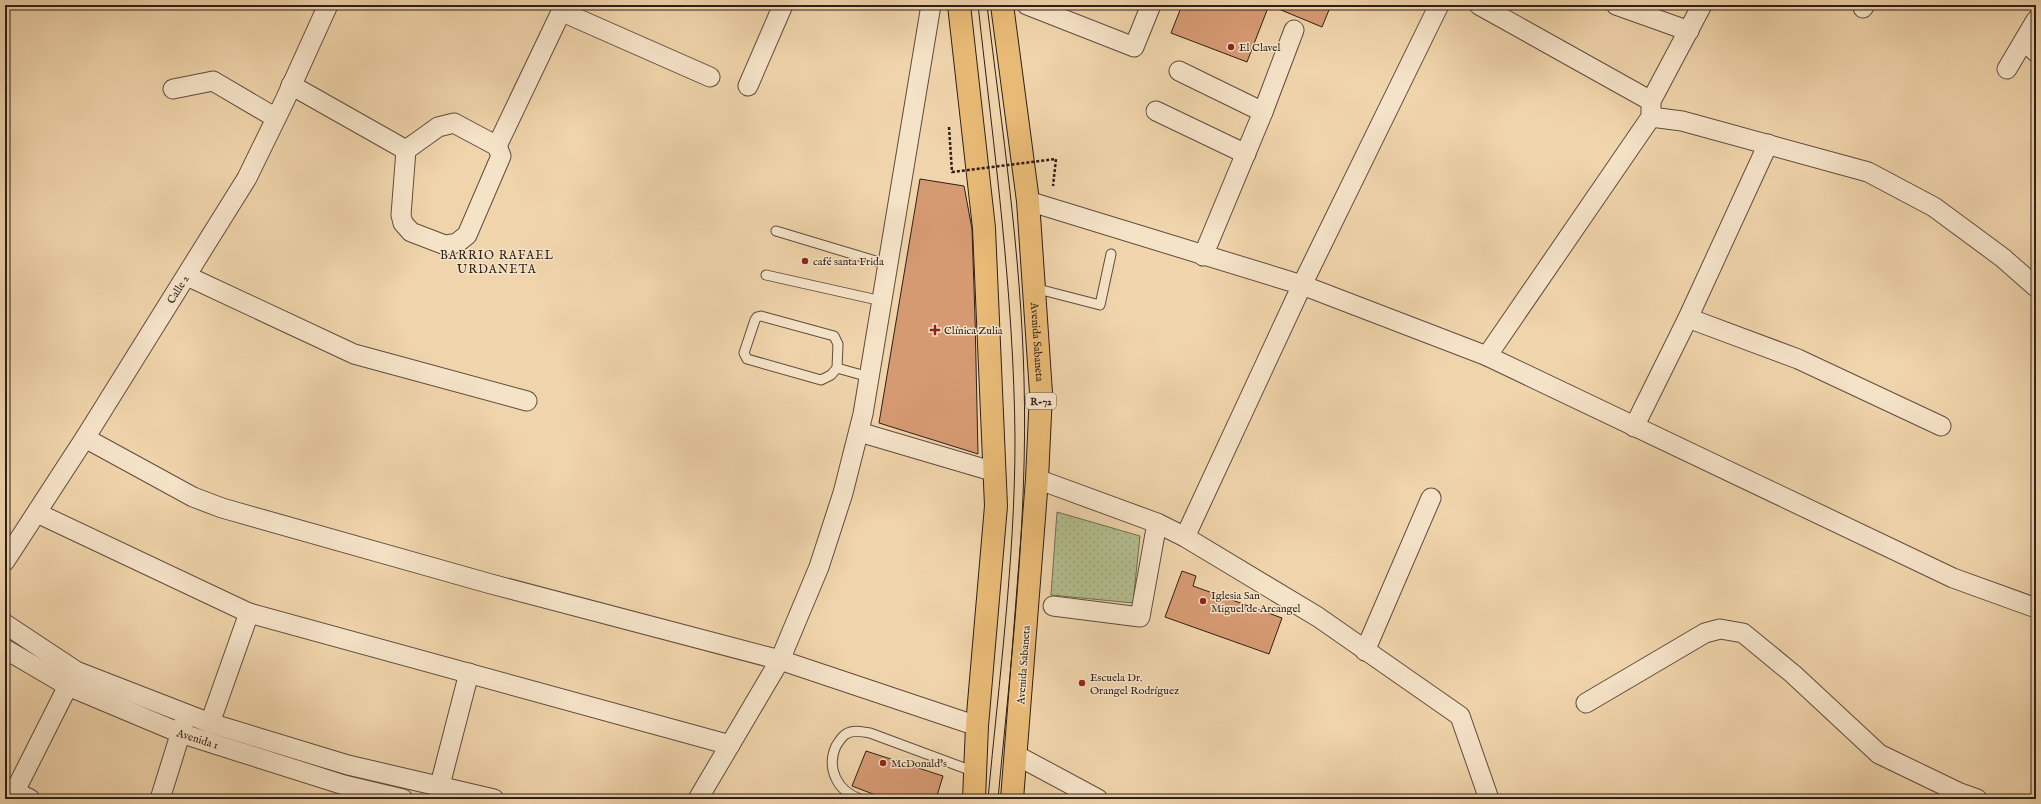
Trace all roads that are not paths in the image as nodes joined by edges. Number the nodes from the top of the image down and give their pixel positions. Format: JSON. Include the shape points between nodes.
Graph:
{"nodes":[{"id":1,"x":328,"y":5,"type":"edge"},
{"id":2,"x":783,"y":5,"type":"edge"},
{"id":3,"x":931,"y":5,"type":"edge"},
{"id":4,"x":959,"y":5,"type":"edge"},
{"id":5,"x":1002,"y":5,"type":"edge"},
{"id":6,"x":1027,"y":5,"type":"edge"},
{"id":7,"x":1150,"y":5,"type":"edge"},
{"id":8,"x":1439,"y":5,"type":"edge"},
{"id":9,"x":1479,"y":5,"type":"edge"},
{"id":10,"x":1616,"y":5,"type":"edge"},
{"id":11,"x":1702,"y":5,"type":"edge"},
{"id":12,"x":1294,"y":30,"type":"dead end"},
{"id":13,"x":1689,"y":31,"type":"junction"},
{"id":14,"x":2033,"y":34,"type":"edge"},
{"id":15,"x":2007,"y":69,"type":"dead end"},
{"id":16,"x":1179,"y":71,"type":"dead end"},
{"id":17,"x":710,"y":77,"type":"dead end"},
{"id":18,"x":291,"y":85,"type":"junction"},
{"id":19,"x":748,"y":86,"type":"dead end"},
{"id":20,"x":173,"y":89,"type":"dead end"},
{"id":21,"x":1651,"y":109,"type":"junction"},
{"id":22,"x":1156,"y":111,"type":"dead end"},
{"id":23,"x":1263,"y":112,"type":"junction"},
{"id":24,"x":276,"y":118,"type":"junction"},
{"id":25,"x":1768,"y":144,"type":"junction"},
{"id":26,"x":497,"y":146,"type":"junction"},
{"id":27,"x":406,"y":150,"type":"junction"},
{"id":28,"x":1246,"y":154,"type":"junction"},
{"id":29,"x":1028,"y":201,"type":"junction"},
{"id":30,"x":776,"y":231,"type":"dead end"},
{"id":31,"x":1111,"y":254,"type":"dead end"},
{"id":32,"x":1203,"y":256,"type":"junction"},
{"id":33,"x":889,"y":265,"type":"junction"},
{"id":34,"x":766,"y":275,"type":"dead end"},
{"id":35,"x":186,"y":276,"type":"junction"},
{"id":36,"x":1302,"y":285,"type":"junction"},
{"id":37,"x":2036,"y":287,"type":"edge"},
{"id":38,"x":1034,"y":288,"type":"junction"},
{"id":39,"x":882,"y":301,"type":"junction"},
{"id":40,"x":1688,"y":318,"type":"junction"},
{"id":41,"x":1487,"y":356,"type":"junction"},
{"id":42,"x":837,"y":368,"type":"junction"},
{"id":43,"x":869,"y":377,"type":"junction"},
{"id":44,"x":527,"y":402,"type":"dead end"},
{"id":45,"x":1941,"y":426,"type":"dead end"},
{"id":46,"x":1634,"y":427,"type":"junction"},
{"id":47,"x":859,"y":432,"type":"junction"},
{"id":48,"x":86,"y":438,"type":"junction"},
{"id":49,"x":994,"y":472,"type":"junction"},
{"id":50,"x":1037,"y":479,"type":"junction"},
{"id":51,"x":1431,"y":498,"type":"dead end"},
{"id":52,"x":37,"y":514,"type":"junction"},
{"id":53,"x":1156,"y":523,"type":"junction"},
{"id":54,"x":1185,"y":537,"type":"junction"},
{"id":55,"x":5,"y":561,"type":"edge"},
{"id":56,"x":1053,"y":606,"type":"dead end"},
{"id":57,"x":2036,"y":608,"type":"edge"},
{"id":58,"x":249,"y":613,"type":"junction"},
{"id":59,"x":5,"y":624,"type":"edge"},
{"id":60,"x":5,"y":649,"type":"edge"},
{"id":61,"x":1365,"y":650,"type":"junction"},
{"id":62,"x":780,"y":660,"type":"junction"},
{"id":63,"x":469,"y":673,"type":"junction"},
{"id":64,"x":72,"y":678,"type":"junction"},
{"id":65,"x":1586,"y":703,"type":"dead end"},
{"id":66,"x":186,"y":714,"type":"junction"},
{"id":67,"x":210,"y":723,"type":"junction"},
{"id":68,"x":977,"y":726,"type":"junction"},
{"id":69,"x":180,"y":733,"type":"junction"},
{"id":70,"x":730,"y":745,"type":"junction"},
{"id":71,"x":1016,"y":755,"type":"junction"},
{"id":72,"x":348,"y":765,"type":"junction"},
{"id":73,"x":975,"y":772,"type":"junction"},
{"id":74,"x":440,"y":786,"type":"junction"},
{"id":75,"x":343,"y":792,"type":"edge"},
{"id":76,"x":17,"y":793,"type":"edge"},
{"id":77,"x":160,"y":799,"type":"edge"},
{"id":78,"x":403,"y":799,"type":"edge"},
{"id":79,"x":494,"y":799,"type":"edge"},
{"id":80,"x":698,"y":799,"type":"edge"},
{"id":81,"x":860,"y":799,"type":"edge"},
{"id":82,"x":974,"y":799,"type":"edge"},
{"id":83,"x":1012,"y":799,"type":"edge"},
{"id":84,"x":1098,"y":799,"type":"edge"},
{"id":85,"x":1489,"y":799,"type":"edge"},
{"id":86,"x":1977,"y":799,"type":"edge"}],
"edges":[{"from":1,"to":18,"type":"street","name":"Calle 2"},
{"from":2,"to":19,"type":"street"},
{"from":3,"to":33,"type":"street"},
{"from":4,"to":49,"type":"main road","via":[[984,228]]},
{"from":5,"to":29,"type":"main road","name":"Avenida Sabaneta","number":"R-72"},
{"from":6,"to":7,"type":"street","via":[[1134,47]]},
{"from":8,"to":36,"type":"street"},
{"from":9,"to":21,"type":"street"},
{"from":10,"to":13,"type":"street"},
{"from":11,"to":13,"type":"street"},
{"from":12,"to":23,"type":"street"},
{"from":13,"to":21,"type":"street"},
{"from":14,"to":15,"type":"street"},
{"from":16,"to":23,"type":"street"},
{"from":17,"to":26,"type":"street","via":[[567,14],[560,14]]},
{"from":18,"to":24,"type":"street","name":"Calle 2"},
{"from":18,"to":27,"type":"street"},
{"from":20,"to":24,"type":"street","via":[[213,81]]},
{"from":21,"to":25,"type":"street","via":[[1682,121]]},
{"from":21,"to":41,"type":"street"},
{"from":22,"to":28,"type":"street"},
{"from":23,"to":28,"type":"street"},
{"from":24,"to":35,"type":"street","name":"Calle 2","via":[[247,178]]},
{"from":25,"to":37,"type":"street","via":[[1868,172],[1901,189],[1934,207],[2003,258]]},
{"from":25,"to":40,"type":"street"},
{"from":26,"to":27,"type":"street","via":[[454,123],[438,127]]},
{"from":26,"to":27,"type":"street","via":[[501,156],[498,167],[467,235],[457,243],[445,245],[411,232],[403,223],[401,215]]},
{"from":28,"to":32,"type":"street"},
{"from":29,"to":32,"type":"street"},
{"from":29,"to":38,"type":"main road","name":"Avenida Sabaneta","number":"R-72"},
{"from":30,"to":33,"type":"lane"},
{"from":31,"to":38,"type":"lane","via":[[1100,305]]},
{"from":32,"to":36,"type":"street"},
{"from":33,"to":39,"type":"street"},
{"from":34,"to":39,"type":"lane"},
{"from":35,"to":44,"type":"street","via":[[354,354]]},
{"from":35,"to":48,"type":"street","name":"Calle 2"},
{"from":36,"to":41,"type":"street"},
{"from":36,"to":54,"type":"street"},
{"from":38,"to":50,"type":"main road","name":"Avenida Sabaneta","number":"R-72","via":[[1041,393]]},
{"from":39,"to":43,"type":"street"},
{"from":40,"to":45,"type":"street","via":[[1798,358]]},
{"from":40,"to":46,"type":"street"},
{"from":41,"to":46,"type":"street"},
{"from":42,"to":42,"type":"lane","via":[[838,344],[834,336],[761,316],[755,320],[744,353],[747,359],[821,380]]},
{"from":42,"to":43,"type":"lane"},
{"from":43,"to":47,"type":"street"},
{"from":46,"to":57,"type":"street","via":[[1953,578]]},
{"from":47,"to":49,"type":"street"},
{"from":47,"to":62,"type":"street","via":[[819,567]]},
{"from":48,"to":52,"type":"street","name":"Calle 2"},
{"from":48,"to":62,"type":"street","via":[[193,497],[222,508],[491,584]]},
{"from":49,"to":68,"type":"main road","via":[[996,506]]},
{"from":50,"to":53,"type":"street"},
{"from":50,"to":71,"type":"main road","name":"Avenida Sabaneta","number":"R-72"},
{"from":51,"to":61,"type":"street"},
{"from":52,"to":55,"type":"street","name":"Calle 2"},
{"from":52,"to":58,"type":"street"},
{"from":53,"to":54,"type":"street"},
{"from":53,"to":56,"type":"street","via":[[1140,617]]},
{"from":54,"to":61,"type":"street","via":[[1318,617]]},
{"from":58,"to":63,"type":"street"},
{"from":58,"to":67,"type":"street"},
{"from":59,"to":64,"type":"street"},
{"from":60,"to":64,"type":"street","name":"Avenida 1"},
{"from":61,"to":85,"type":"street","via":[[1460,716]]},
{"from":62,"to":68,"type":"street"},
{"from":62,"to":70,"type":"street"},
{"from":63,"to":70,"type":"street"},
{"from":63,"to":74,"type":"street"},
{"from":64,"to":66,"type":"street"},
{"from":64,"to":69,"type":"street","name":"Avenida 1","via":[[139,718]]},
{"from":64,"to":76,"type":"street"},
{"from":65,"to":86,"type":"street","via":[[1705,633],[1720,629],[1743,633],[1793,674],[1879,754]]},
{"from":66,"to":67,"type":"street"},
{"from":66,"to":69,"type":"street"},
{"from":67,"to":72,"type":"street"},
{"from":68,"to":73,"type":"main road"},
{"from":69,"to":75,"type":"street","name":"Avenida 1"},
{"from":69,"to":77,"type":"street"},
{"from":70,"to":80,"type":"street"},
{"from":71,"to":83,"type":"main road","name":"Avenida Sabaneta","number":"R-72"},
{"from":71,"to":84,"type":"street"},
{"from":72,"to":74,"type":"street"},
{"from":72,"to":75,"type":"street"},
{"from":73,"to":81,"type":"lane","via":[[857,731],[846,734],[838,744],[832,756],[832,768],[836,780]]},
{"from":73,"to":82,"type":"main road"},
{"from":74,"to":79,"type":"street"},
{"from":75,"to":78,"type":"street","name":"Avenida 1"}]}
